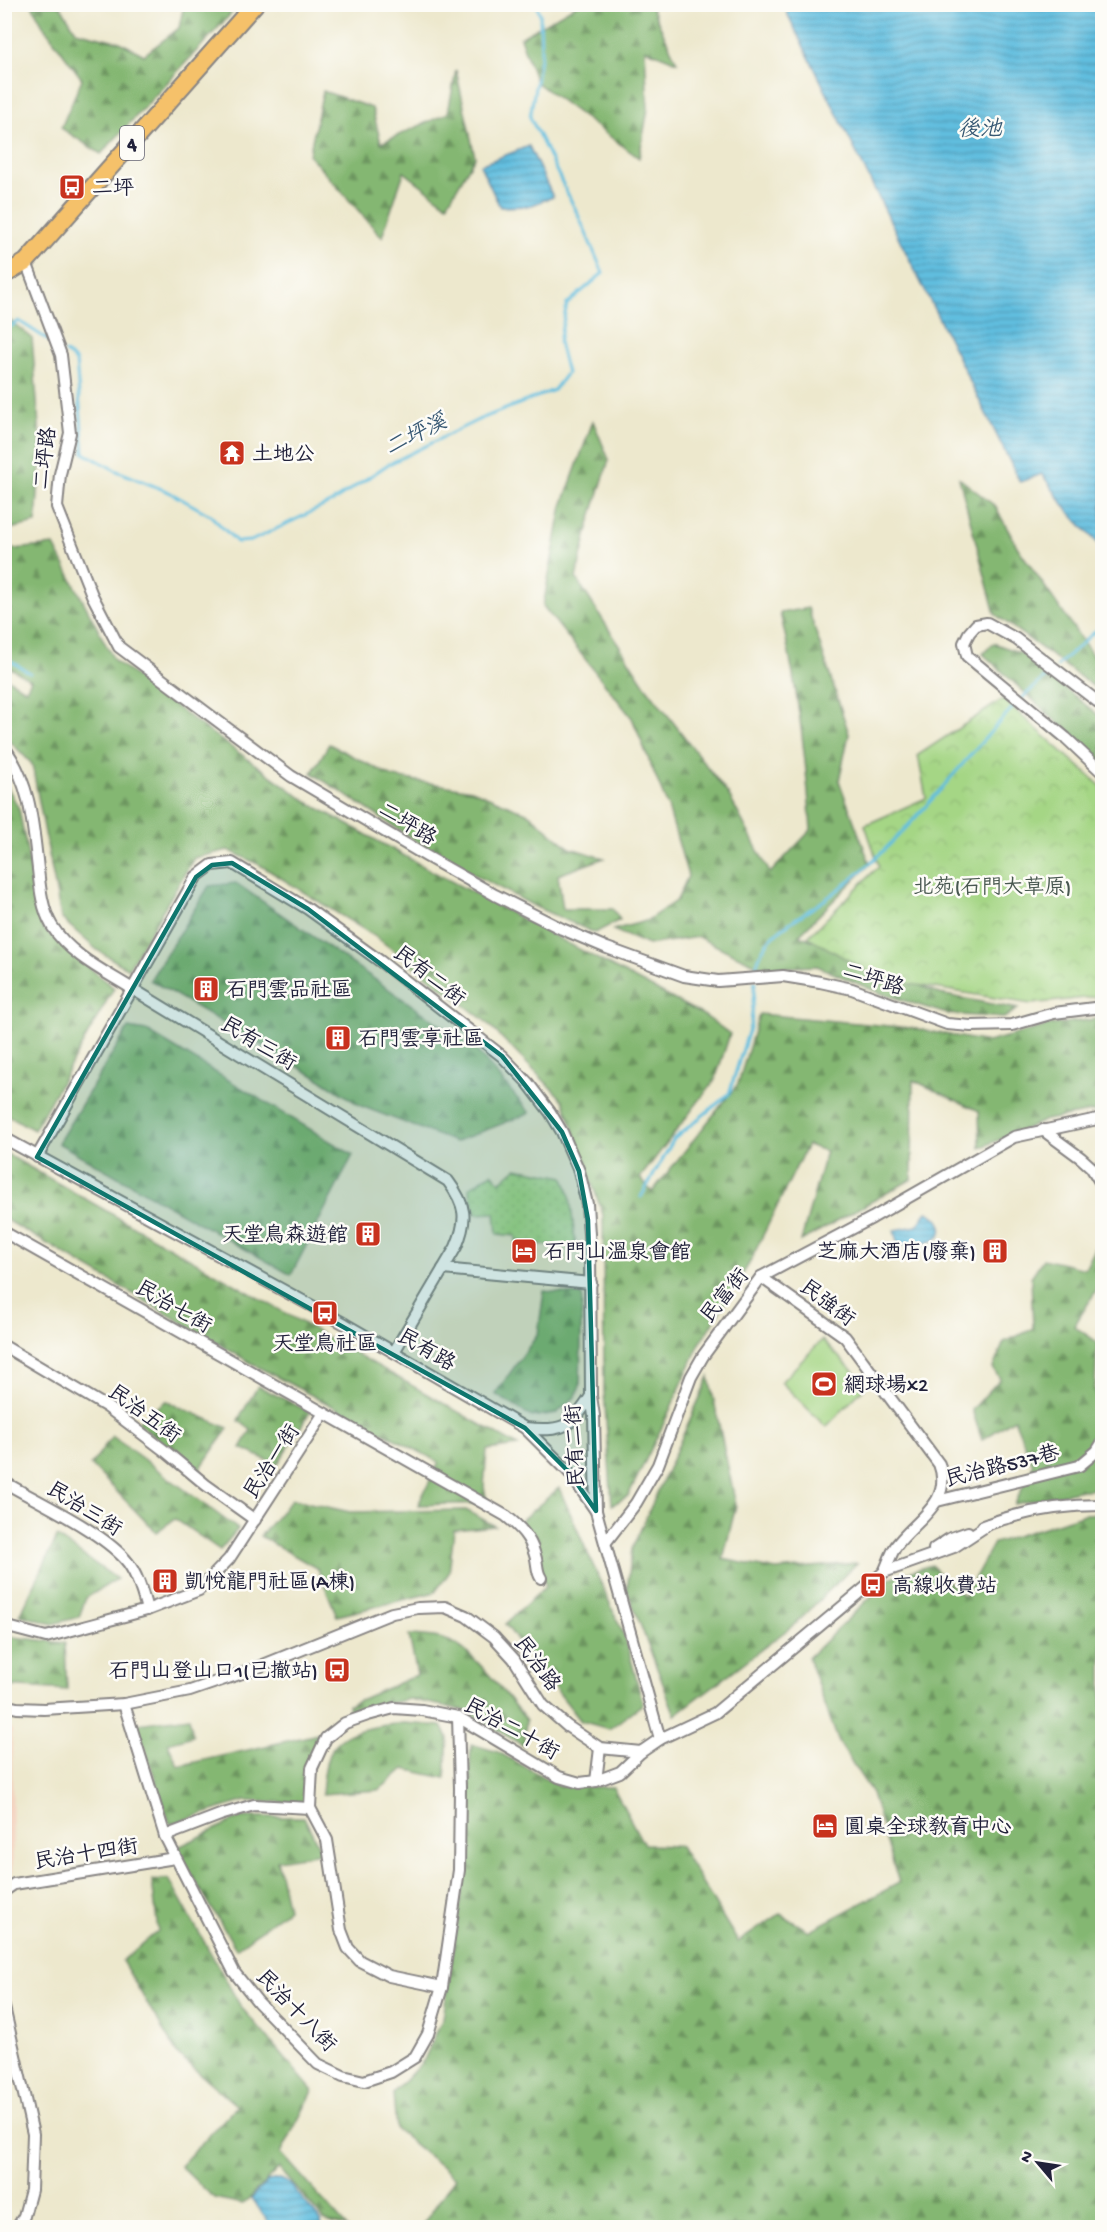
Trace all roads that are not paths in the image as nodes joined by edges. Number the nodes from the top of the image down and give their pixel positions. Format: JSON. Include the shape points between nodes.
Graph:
{"nodes":[{"id":1,"x":255,"y":4,"type":"edge"},
{"id":2,"x":26,"y":262,"type":"junction"},
{"id":3,"x":4,"y":274,"type":"edge"},
{"id":4,"x":1102,"y":705,"type":"edge"},
{"id":5,"x":4,"y":747,"type":"edge"},
{"id":6,"x":1102,"y":772,"type":"edge"},
{"id":7,"x":131,"y":988,"type":"junction"},
{"id":8,"x":1102,"y":1007,"type":"edge"},
{"id":9,"x":1102,"y":1118,"type":"edge"},
{"id":10,"x":1043,"y":1130,"type":"junction"},
{"id":11,"x":4,"y":1138,"type":"edge"},
{"id":12,"x":37,"y":1157,"type":"junction"},
{"id":13,"x":1102,"y":1185,"type":"edge"},
{"id":14,"x":4,"y":1232,"type":"edge"},
{"id":15,"x":443,"y":1269,"type":"junction"},
{"id":16,"x":761,"y":1277,"type":"junction"},
{"id":17,"x":591,"y":1283,"type":"junction"},
{"id":18,"x":4,"y":1346,"type":"edge"},
{"id":19,"x":394,"y":1352,"type":"junction"},
{"id":20,"x":591,"y":1396,"type":"junction"},
{"id":21,"x":324,"y":1413,"type":"junction"},
{"id":22,"x":525,"y":1428,"type":"junction"},
{"id":23,"x":1102,"y":1443,"type":"edge"},
{"id":24,"x":4,"y":1482,"type":"edge"},
{"id":25,"x":937,"y":1501,"type":"junction"},
{"id":26,"x":1102,"y":1505,"type":"edge"},
{"id":27,"x":596,"y":1511,"type":"junction"},
{"id":28,"x":255,"y":1520,"type":"junction"},
{"id":29,"x":606,"y":1542,"type":"junction"},
{"id":30,"x":884,"y":1572,"type":"junction"},
{"id":31,"x":541,"y":1578,"type":"dead end"},
{"id":32,"x":147,"y":1610,"type":"junction"},
{"id":33,"x":4,"y":1626,"type":"edge"},
{"id":34,"x":124,"y":1704,"type":"junction"},
{"id":35,"x":4,"y":1705,"type":"edge"},
{"id":36,"x":458,"y":1717,"type":"junction"},
{"id":37,"x":660,"y":1739,"type":"junction"},
{"id":38,"x":600,"y":1748,"type":"junction"},
{"id":39,"x":641,"y":1752,"type":"junction"},
{"id":40,"x":597,"y":1781,"type":"junction"},
{"id":41,"x":310,"y":1808,"type":"junction"},
{"id":42,"x":165,"y":1836,"type":"junction"},
{"id":43,"x":175,"y":1858,"type":"junction"},
{"id":44,"x":4,"y":1891,"type":"edge"},
{"id":45,"x":442,"y":1987,"type":"junction"},
{"id":46,"x":4,"y":2007,"type":"edge"},
{"id":47,"x":17,"y":2228,"type":"edge"}],
"edges":[{"from":1,"to":2,"type":"main road","number":"4"},
{"from":2,"to":3,"type":"main road","number":"4"},
{"from":2,"to":8,"type":"street","name":"二坪路","via":[[61,355],[70,433],[57,507],[97,605],[119,647],[291,776],[505,900],[589,940],[684,976],[718,981],[783,976],[820,982],[947,1024],[971,1026],[1012,1025],[1054,1013]]},
{"from":4,"to":6,"type":"street","via":[[987,623],[976,625],[964,643],[967,656]]},
{"from":5,"to":7,"type":"street","name":"民有三街","via":[[16,763],[30,803],[41,897],[52,926],[80,956]]},
{"from":7,"to":12,"type":"street","name":"民有二街"},
{"from":7,"to":15,"type":"street","name":"民有三街","via":[[448,1181],[461,1197],[463,1231]]},
{"from":7,"to":17,"type":"street","name":"民有二街","via":[[196,877],[212,865],[232,863],[309,909],[502,1056],[550,1112],[579,1171],[587,1204]]},
{"from":9,"to":10,"type":"street","name":"民富街"},
{"from":10,"to":13,"type":"street","via":[[1091,1167]]},
{"from":10,"to":16,"type":"street","name":"民富街","via":[[1014,1137]]},
{"from":11,"to":12,"type":"street","name":"民有路"},
{"from":12,"to":19,"type":"street","name":"民有路"},
{"from":14,"to":21,"type":"street","name":"民治七街"},
{"from":15,"to":17,"type":"street"},
{"from":15,"to":19,"type":"street","name":"民有三街"},
{"from":16,"to":25,"type":"street","name":"民強街","via":[[845,1337],[939,1464],[944,1476]]},
{"from":16,"to":29,"type":"street","name":"民富街","via":[[703,1356],[691,1377],[658,1465],[636,1503]]},
{"from":17,"to":20,"type":"street","name":"民有二街"},
{"from":18,"to":28,"type":"street","name":"民治五街","via":[[107,1407]]},
{"from":19,"to":22,"type":"street","name":"民有路"},
{"from":20,"to":22,"type":"street","via":[[580,1413],[565,1425],[550,1431]]},
{"from":20,"to":27,"type":"street","name":"民有二街"},
{"from":21,"to":28,"type":"street","name":"民治一街"},
{"from":21,"to":31,"type":"street","name":"民治一街","via":[[506,1516],[525,1532]]},
{"from":22,"to":27,"type":"street","name":"民有路","via":[[568,1472]]},
{"from":23,"to":25,"type":"street","name":"民治路537巷","via":[[1079,1466]]},
{"from":24,"to":32,"type":"street","name":"民治三街","via":[[108,1543],[127,1560]]},
{"from":25,"to":30,"type":"street","via":[[896,1546]]},
{"from":26,"to":30,"type":"street","via":[[1078,1504],[1009,1516],[951,1538],[915,1561]]},
{"from":27,"to":29,"type":"street","name":"民有路"},
{"from":28,"to":32,"type":"street","name":"民治一街","via":[[229,1559],[200,1590]]},
{"from":29,"to":37,"type":"street","name":"民有路"},
{"from":30,"to":37,"type":"street","via":[[715,1713]]},
{"from":32,"to":33,"type":"street","name":"民治一街","via":[[46,1637]]},
{"from":34,"to":35,"type":"street","name":"民治路","via":[[44,1709]]},
{"from":34,"to":38,"type":"street","name":"民治路","via":[[220,1680],[392,1613],[445,1607],[466,1616],[494,1637],[514,1659],[543,1705]]},
{"from":34,"to":42,"type":"street","name":"民治十八街"},
{"from":36,"to":40,"type":"street","name":"民治二十街","via":[[560,1776],[580,1783]]},
{"from":36,"to":41,"type":"street","name":"民治二十街","via":[[394,1708],[345,1723],[326,1738],[312,1768]]},
{"from":36,"to":45,"type":"street","name":"民治十八街","via":[[459,1870]]},
{"from":37,"to":39,"type":"street"},
{"from":38,"to":39,"type":"street","name":"民治路"},
{"from":38,"to":40,"type":"street"},
{"from":39,"to":40,"type":"street","name":"民治二十街","via":[[620,1772]]},
{"from":41,"to":42,"type":"street","via":[[254,1805]]},
{"from":41,"to":45,"type":"street","via":[[327,1840],[348,1948],[360,1962],[389,1976]]},
{"from":42,"to":43,"type":"street","name":"民治十八街"},
{"from":43,"to":44,"type":"street","name":"民治十四街","via":[[14,1884]]},
{"from":43,"to":45,"type":"street","name":"民治十八街","via":[[234,1972],[318,2064],[364,2081],[391,2073],[415,2057],[428,2034]]},
{"from":46,"to":47,"type":"street","via":[[33,2134],[31,2190]]}]}
